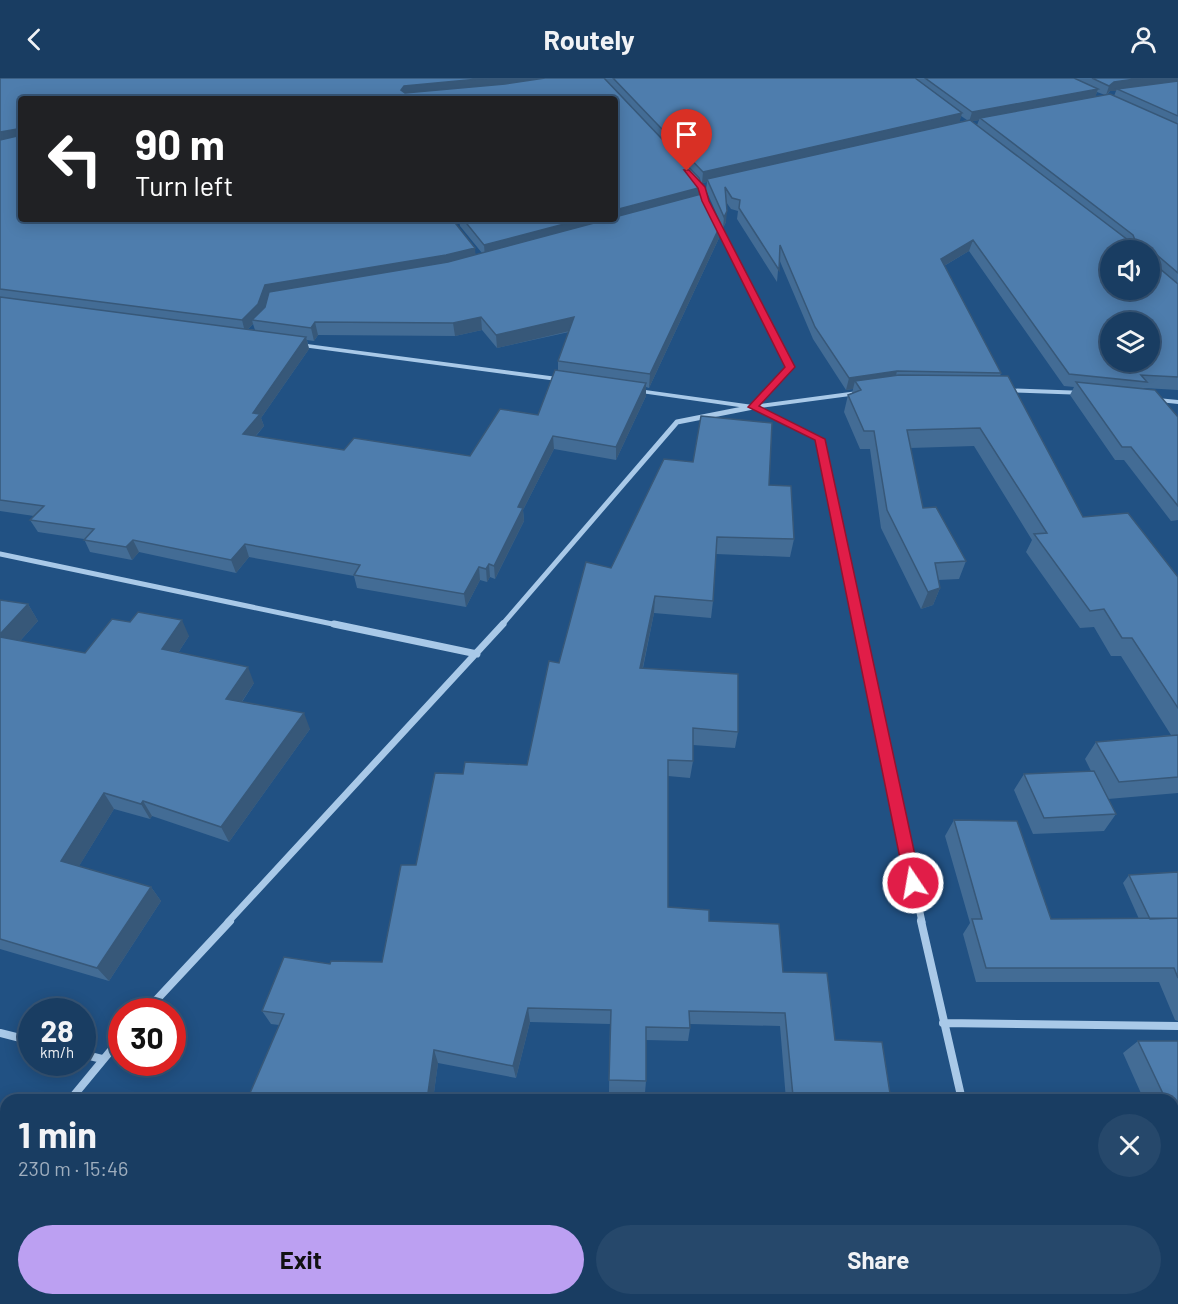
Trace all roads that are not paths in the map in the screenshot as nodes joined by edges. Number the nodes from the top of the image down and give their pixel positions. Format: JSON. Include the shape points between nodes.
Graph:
{"nodes":[{"id":1,"x":711,"y":211,"type":"edge"},
{"id":2,"x":280,"y":343,"type":"edge"},
{"id":3,"x":575,"y":381,"type":"edge"},
{"id":4,"x":623,"y":388,"type":"edge"},
{"id":5,"x":989,"y":389,"type":"edge"},
{"id":6,"x":871,"y":391,"type":"edge"},
{"id":7,"x":1095,"y":394,"type":"edge"},
{"id":8,"x":1142,"y":398,"type":"edge"},
{"id":9,"x":1178,"y":402,"type":"edge"},
{"id":10,"x":753,"y":407,"type":"junction"},
{"id":11,"x":0,"y":554,"type":"edge"},
{"id":12,"x":477,"y":654,"type":"junction"},
{"id":13,"x":158,"y":998,"type":"edge"},
{"id":14,"x":943,"y":1023,"type":"junction"},
{"id":15,"x":1178,"y":1026,"type":"edge"},
{"id":16,"x":0,"y":1033,"type":"edge"},
{"id":17,"x":18,"y":1038,"type":"edge"},
{"id":18,"x":108,"y":1052,"type":"edge"},
{"id":19,"x":96,"y":1058,"type":"edge"},
{"id":20,"x":102,"y":1059,"type":"junction"},
{"id":21,"x":75,"y":1094,"type":"edge"},
{"id":22,"x":961,"y":1094,"type":"edge"}],
"edges":[{"from":1,"to":10,"type":"street","via":[[790,367]]},
{"from":2,"to":3,"type":"street"},
{"from":4,"to":10,"type":"street"},
{"from":5,"to":7,"type":"street"},
{"from":6,"to":10,"type":"street"},
{"from":8,"to":9,"type":"street"},
{"from":10,"to":12,"type":"street","via":[[677,422]]},
{"from":10,"to":14,"type":"street","via":[[820,439]]},
{"from":11,"to":12,"type":"street"},
{"from":12,"to":13,"type":"street"},
{"from":14,"to":15,"type":"street"},
{"from":14,"to":22,"type":"street"},
{"from":16,"to":17,"type":"street"},
{"from":18,"to":20,"type":"street"},
{"from":19,"to":20,"type":"street"},
{"from":20,"to":21,"type":"street"}]}
